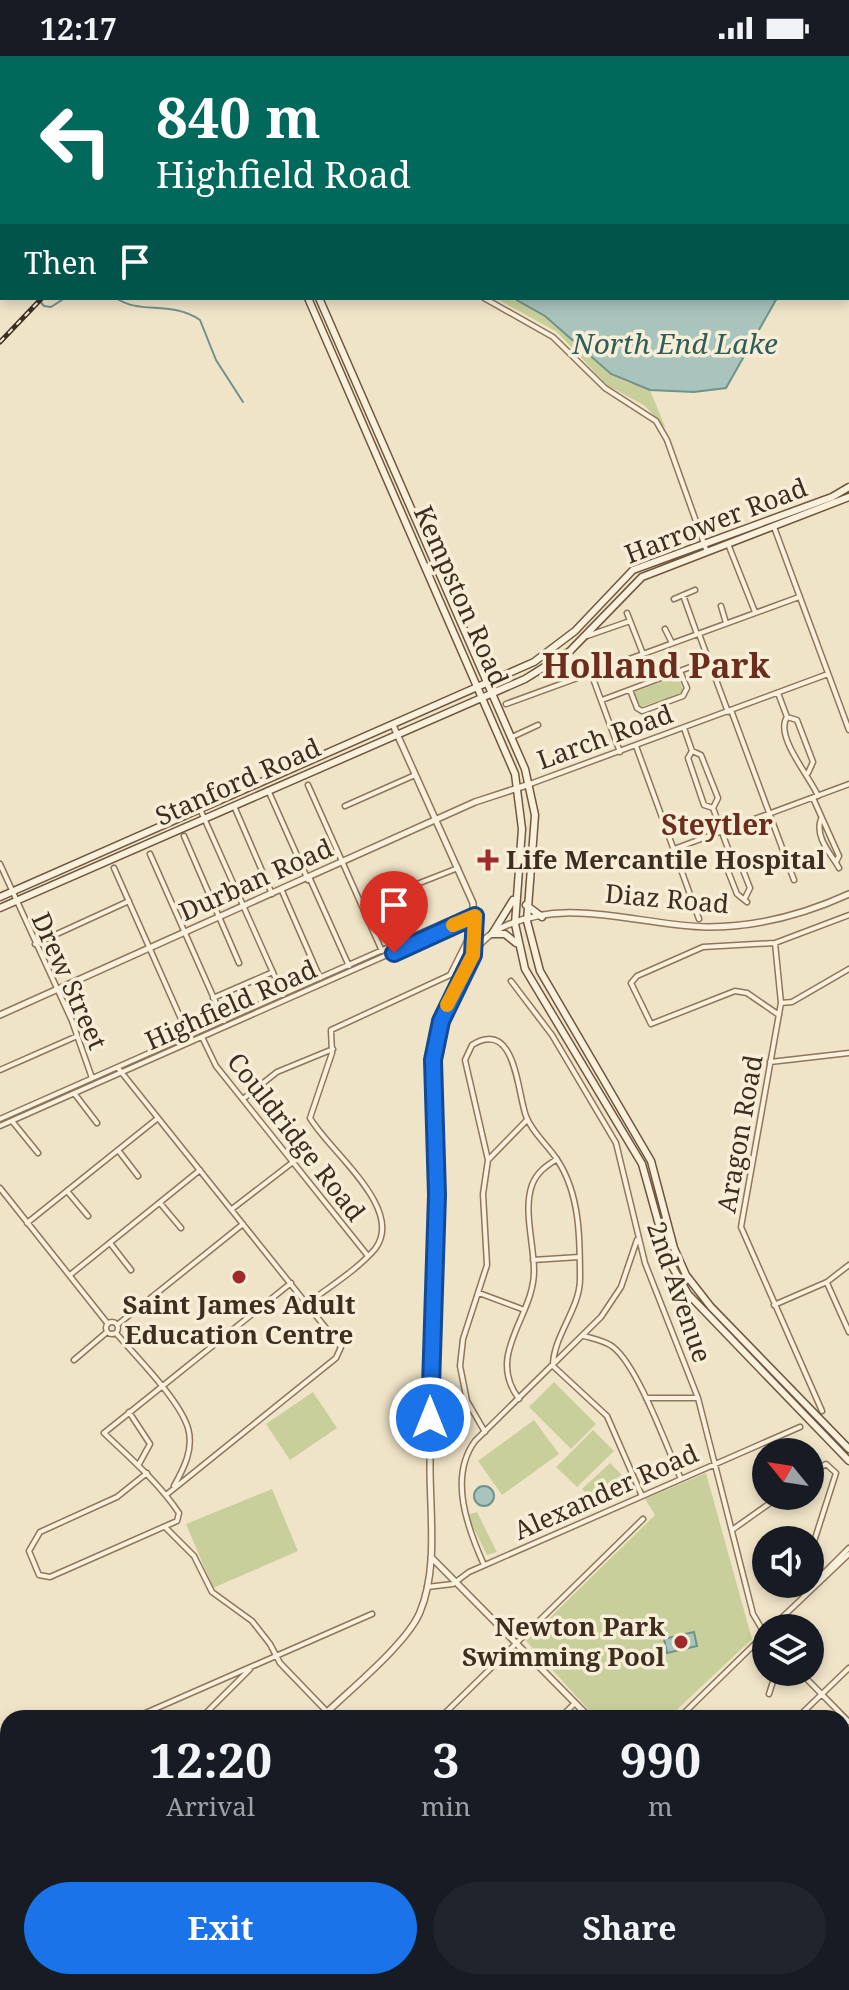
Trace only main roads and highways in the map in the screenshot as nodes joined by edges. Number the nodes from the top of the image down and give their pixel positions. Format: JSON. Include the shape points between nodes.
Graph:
{"nodes":[{"id":1,"x":309,"y":300,"type":"edge"},
{"id":2,"x":320,"y":300,"type":"edge"},
{"id":3,"x":849,"y":487,"type":"edge"},
{"id":4,"x":849,"y":497,"type":"edge"},
{"id":5,"x":764,"y":522,"type":"junction"},
{"id":6,"x":770,"y":528,"type":"junction"},
{"id":7,"x":525,"y":679,"type":"junction"},
{"id":8,"x":488,"y":682,"type":"junction"},
{"id":9,"x":479,"y":687,"type":"junction"},
{"id":10,"x":493,"y":693,"type":"junction"},
{"id":11,"x":484,"y":697,"type":"junction"},
{"id":12,"x":498,"y":703,"type":"junction"},
{"id":13,"x":516,"y":890,"type":"junction"},
{"id":14,"x":0,"y":897,"type":"edge"},
{"id":15,"x":526,"y":905,"type":"junction"},
{"id":16,"x":0,"y":908,"type":"edge"},
{"id":17,"x":542,"y":917,"type":"road end"},
{"id":18,"x":524,"y":963,"type":"junction"},
{"id":19,"x":849,"y":1449,"type":"edge"},
{"id":20,"x":849,"y":1461,"type":"edge"}],
"edges":[{"from":1,"to":9,"type":"main road","name":"Kempston Road"},
{"from":2,"to":8,"type":"main road","name":"Kempston Road"},
{"from":3,"to":5,"type":"main road","name":"Harrower Road"},
{"from":4,"to":6,"type":"main road","name":"Harrower Road"},
{"from":5,"to":6,"type":"main road"},
{"from":5,"to":8,"type":"main road","name":"Harrower Road","via":[[633,570],[562,643]]},
{"from":6,"to":7,"type":"main road","name":"Harrower Road","via":[[635,581],[586,637]]},
{"from":7,"to":10,"type":"main road","name":"Harrower Road"},
{"from":7,"to":12,"type":"main road","via":[[501,694]]},
{"from":8,"to":9,"type":"main road","name":"Stanford Road"},
{"from":8,"to":10,"type":"main road","name":"Kempston Road"},
{"from":9,"to":11,"type":"main road","name":"Kempston Road"},
{"from":9,"to":14,"type":"main road","name":"Stanford Road"},
{"from":10,"to":11,"type":"main road","name":"Stanford Road"},
{"from":10,"to":12,"type":"main road","name":"Kempston Road"},
{"from":11,"to":13,"type":"main road","name":"Kempston Road","via":[[518,788],[522,829]]},
{"from":11,"to":16,"type":"main road","name":"Stanford Road"},
{"from":12,"to":15,"type":"main road","name":"Kempston Road","via":[[530,784],[534,830]]},
{"from":13,"to":18,"type":"main road","name":"Kempston Road","via":[[515,924]]},
{"from":13,"to":18,"type":"main road","via":[[492,934],[513,939]]},
{"from":15,"to":17,"type":"main road"},
{"from":15,"to":19,"type":"main road","name":"Kempston Road","via":[[533,952],[544,981],[651,1161],[686,1275]]},
{"from":18,"to":20,"type":"main road","via":[[535,990],[642,1164],[678,1280]]}]}
